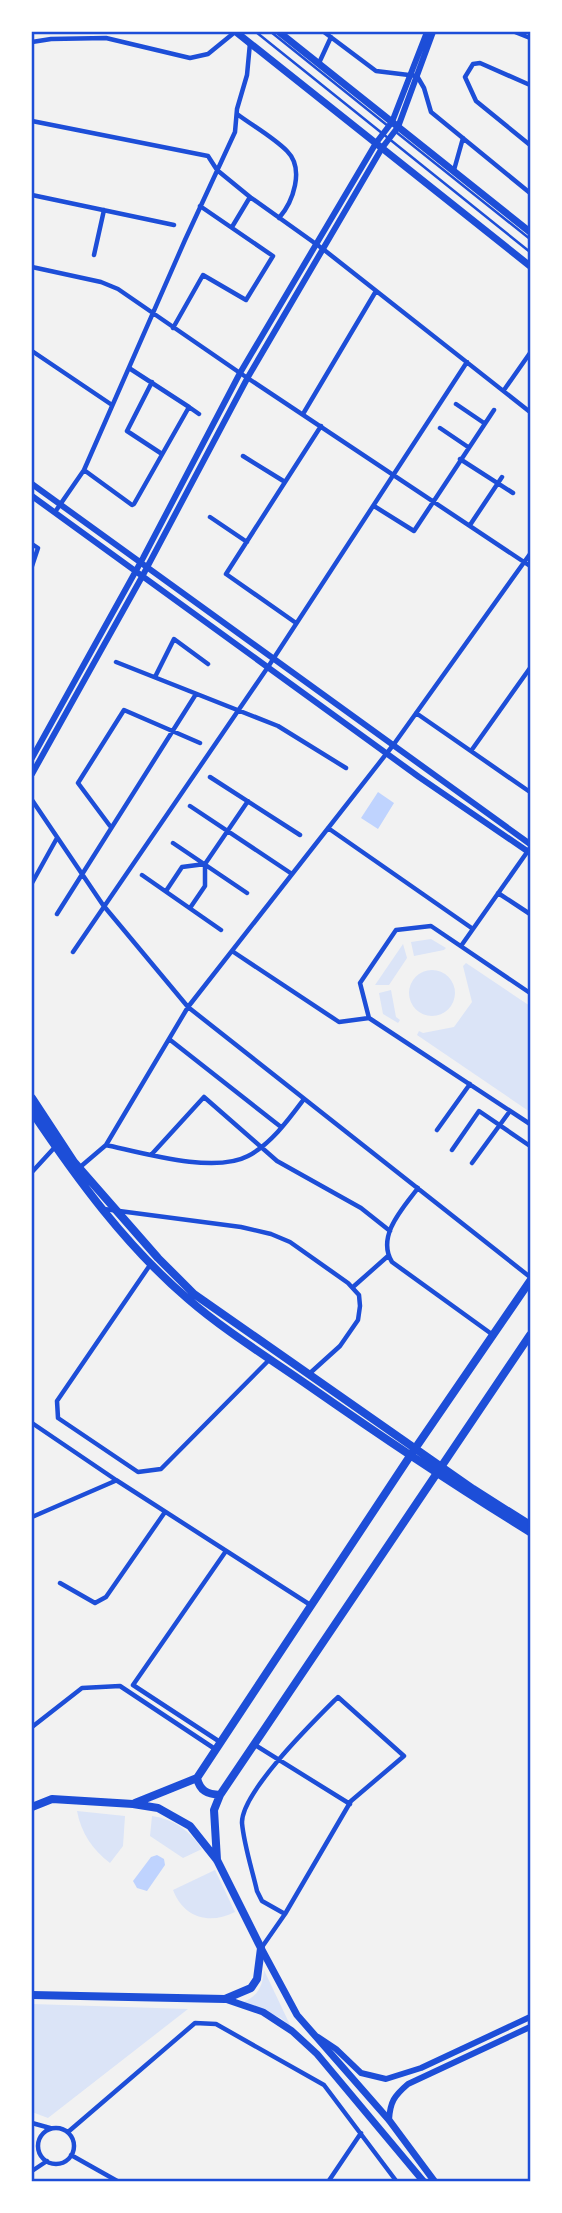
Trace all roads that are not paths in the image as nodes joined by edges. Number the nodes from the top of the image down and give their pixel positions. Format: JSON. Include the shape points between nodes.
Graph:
{"nodes":[{"id":1,"x":235,"y":32,"type":"edge"},
{"id":2,"x":256,"y":32,"type":"edge"},
{"id":3,"x":271,"y":32,"type":"edge"},
{"id":4,"x":279,"y":32,"type":"edge"},
{"id":5,"x":324,"y":32,"type":"edge"},
{"id":6,"x":427,"y":32,"type":"edge"},
{"id":7,"x":433,"y":32,"type":"edge"},
{"id":8,"x":515,"y":32,"type":"edge"},
{"id":9,"x":331,"y":37,"type":"junction"},
{"id":10,"x":530,"y":38,"type":"edge"},
{"id":11,"x":32,"y":42,"type":"edge"},
{"id":12,"x":250,"y":43,"type":"junction"},
{"id":13,"x":320,"y":63,"type":"junction"},
{"id":14,"x":414,"y":75,"type":"junction"},
{"id":15,"x":530,"y":85,"type":"edge"},
{"id":16,"x":237,"y":114,"type":"junction"},
{"id":17,"x":32,"y":121,"type":"edge"},
{"id":18,"x":393,"y":127,"type":"junction"},
{"id":19,"x":386,"y":137,"type":"junction"},
{"id":20,"x":463,"y":138,"type":"junction"},
{"id":21,"x":530,"y":145,"type":"edge"},
{"id":22,"x":379,"y":146,"type":"junction"},
{"id":23,"x":217,"y":170,"type":"junction"},
{"id":24,"x":454,"y":170,"type":"junction"},
{"id":25,"x":530,"y":193,"type":"edge"},
{"id":26,"x":32,"y":195,"type":"edge"},
{"id":27,"x":250,"y":197,"type":"junction"},
{"id":28,"x":201,"y":206,"type":"junction"},
{"id":29,"x":104,"y":210,"type":"junction"},
{"id":30,"x":279,"y":218,"type":"junction"},
{"id":31,"x":174,"y":225,"type":"dead end"},
{"id":32,"x":232,"y":227,"type":"junction"},
{"id":33,"x":530,"y":232,"type":"edge"},
{"id":34,"x":530,"y":239,"type":"edge"},
{"id":35,"x":316,"y":244,"type":"junction"},
{"id":36,"x":323,"y":249,"type":"junction"},
{"id":37,"x":530,"y":252,"type":"edge"},
{"id":38,"x":94,"y":255,"type":"dead end"},
{"id":39,"x":530,"y":266,"type":"edge"},
{"id":40,"x":32,"y":267,"type":"edge"},
{"id":41,"x":376,"y":291,"type":"junction"},
{"id":42,"x":153,"y":314,"type":"junction"},
{"id":43,"x":173,"y":328,"type":"junction"},
{"id":44,"x":32,"y":351,"type":"edge"},
{"id":45,"x":530,"y":353,"type":"edge"},
{"id":46,"x":467,"y":362,"type":"junction"},
{"id":47,"x":130,"y":368,"type":"junction"},
{"id":48,"x":240,"y":373,"type":"junction"},
{"id":49,"x":248,"y":377,"type":"junction"},
{"id":50,"x":152,"y":383,"type":"junction"},
{"id":51,"x":503,"y":390,"type":"junction"},
{"id":52,"x":456,"y":404,"type":"dead end"},
{"id":53,"x":112,"y":405,"type":"junction"},
{"id":54,"x":189,"y":407,"type":"junction"},
{"id":55,"x":494,"y":410,"type":"dead end"},
{"id":56,"x":530,"y":411,"type":"edge"},
{"id":57,"x":199,"y":414,"type":"dead end"},
{"id":58,"x":303,"y":414,"type":"junction"},
{"id":59,"x":484,"y":423,"type":"junction"},
{"id":60,"x":321,"y":426,"type":"junction"},
{"id":61,"x":440,"y":428,"type":"dead end"},
{"id":62,"x":468,"y":447,"type":"junction"},
{"id":63,"x":163,"y":454,"type":"junction"},
{"id":64,"x":243,"y":456,"type":"dead end"},
{"id":65,"x":460,"y":459,"type":"junction"},
{"id":66,"x":84,"y":470,"type":"junction"},
{"id":67,"x":393,"y":474,"type":"junction"},
{"id":68,"x":502,"y":477,"type":"dead end"},
{"id":69,"x":285,"y":482,"type":"junction"},
{"id":70,"x":498,"y":483,"type":"junction"},
{"id":71,"x":32,"y":484,"type":"edge"},
{"id":72,"x":513,"y":493,"type":"dead end"},
{"id":73,"x":32,"y":496,"type":"edge"},
{"id":74,"x":434,"y":502,"type":"junction"},
{"id":75,"x":60,"y":505,"type":"junction"},
{"id":76,"x":374,"y":506,"type":"junction"},
{"id":77,"x":55,"y":513,"type":"junction"},
{"id":78,"x":210,"y":517,"type":"dead end"},
{"id":79,"x":470,"y":525,"type":"junction"},
{"id":80,"x":247,"y":542,"type":"junction"},
{"id":81,"x":32,"y":544,"type":"edge"},
{"id":82,"x":530,"y":554,"type":"edge"},
{"id":83,"x":524,"y":562,"type":"junction"},
{"id":84,"x":32,"y":566,"type":"edge"},
{"id":85,"x":530,"y":566,"type":"edge"},
{"id":86,"x":141,"y":569,"type":"junction"},
{"id":87,"x":296,"y":623,"type":"junction"},
{"id":88,"x":274,"y":657,"type":"junction"},
{"id":89,"x":116,"y":662,"type":"dead end"},
{"id":90,"x":208,"y":664,"type":"dead end"},
{"id":91,"x":268,"y":667,"type":"junction"},
{"id":92,"x":530,"y":668,"type":"edge"},
{"id":93,"x":155,"y":677,"type":"junction"},
{"id":94,"x":196,"y":694,"type":"junction"},
{"id":95,"x":237,"y":711,"type":"junction"},
{"id":96,"x":416,"y":713,"type":"junction"},
{"id":97,"x":172,"y":731,"type":"junction"},
{"id":98,"x":200,"y":743,"type":"dead end"},
{"id":99,"x":394,"y":744,"type":"junction"},
{"id":100,"x":471,"y":751,"type":"junction"},
{"id":101,"x":386,"y":753,"type":"junction"},
{"id":102,"x":32,"y":758,"type":"edge"},
{"id":103,"x":346,"y":768,"type":"dead end"},
{"id":104,"x":32,"y":774,"type":"edge"},
{"id":105,"x":210,"y":776,"type":"dead end"},
{"id":106,"x":530,"y":792,"type":"edge"},
{"id":107,"x":32,"y":800,"type":"edge"},
{"id":108,"x":248,"y":801,"type":"junction"},
{"id":109,"x":190,"y":806,"type":"dead end"},
{"id":110,"x":110,"y":827,"type":"junction"},
{"id":111,"x":328,"y":828,"type":"junction"},
{"id":112,"x":228,"y":830,"type":"junction"},
{"id":113,"x":300,"y":835,"type":"dead end"},
{"id":114,"x":57,"y":838,"type":"junction"},
{"id":115,"x":173,"y":843,"type":"dead end"},
{"id":116,"x":530,"y":849,"type":"edge"},
{"id":117,"x":205,"y":864,"type":"junction"},
{"id":118,"x":82,"y":873,"type":"junction"},
{"id":119,"x":292,"y":874,"type":"junction"},
{"id":120,"x":142,"y":875,"type":"dead end"},
{"id":121,"x":32,"y":883,"type":"edge"},
{"id":122,"x":166,"y":891,"type":"junction"},
{"id":123,"x":247,"y":893,"type":"dead end"},
{"id":124,"x":498,"y":893,"type":"junction"},
{"id":125,"x":103,"y":905,"type":"junction"},
{"id":126,"x":190,"y":908,"type":"junction"},
{"id":127,"x":57,"y":914,"type":"dead end"},
{"id":128,"x":530,"y":914,"type":"edge"},
{"id":129,"x":473,"y":929,"type":"junction"},
{"id":130,"x":220,"y":930,"type":"dead end"},
{"id":131,"x":461,"y":946,"type":"junction"},
{"id":132,"x":73,"y":951,"type":"dead end"},
{"id":133,"x":232,"y":951,"type":"junction"},
{"id":134,"x":530,"y":993,"type":"edge"},
{"id":135,"x":188,"y":1007,"type":"junction"},
{"id":136,"x":369,"y":1018,"type":"junction"},
{"id":137,"x":169,"y":1039,"type":"junction"},
{"id":138,"x":470,"y":1084,"type":"junction"},
{"id":139,"x":32,"y":1098,"type":"edge"},
{"id":140,"x":304,"y":1099,"type":"junction"},
{"id":141,"x":510,"y":1111,"type":"junction"},
{"id":142,"x":32,"y":1112,"type":"edge"},
{"id":143,"x":530,"y":1124,"type":"edge"},
{"id":144,"x":500,"y":1125,"type":"junction"},
{"id":145,"x":281,"y":1127,"type":"junction"},
{"id":146,"x":437,"y":1130,"type":"dead end"},
{"id":147,"x":106,"y":1144,"type":"junction"},
{"id":148,"x":530,"y":1146,"type":"edge"},
{"id":149,"x":55,"y":1147,"type":"junction"},
{"id":150,"x":261,"y":1147,"type":"junction"},
{"id":151,"x":452,"y":1150,"type":"dead end"},
{"id":152,"x":151,"y":1155,"type":"junction"},
{"id":153,"x":472,"y":1163,"type":"dead end"},
{"id":154,"x":76,"y":1170,"type":"junction"},
{"id":155,"x":32,"y":1172,"type":"edge"},
{"id":156,"x":418,"y":1188,"type":"junction"},
{"id":157,"x":101,"y":1209,"type":"junction"},
{"id":158,"x":116,"y":1209,"type":"junction"},
{"id":159,"x":390,"y":1231,"type":"junction"},
{"id":160,"x":388,"y":1256,"type":"junction"},
{"id":161,"x":151,"y":1264,"type":"junction"},
{"id":162,"x":530,"y":1279,"type":"edge"},
{"id":163,"x":353,"y":1287,"type":"junction"},
{"id":164,"x":494,"y":1335,"type":"junction"},
{"id":165,"x":529,"y":1340,"type":"edge"},
{"id":166,"x":270,"y":1359,"type":"junction"},
{"id":167,"x":309,"y":1375,"type":"junction"},
{"id":168,"x":32,"y":1423,"type":"edge"},
{"id":169,"x":413,"y":1453,"type":"junction"},
{"id":170,"x":440,"y":1471,"type":"junction"},
{"id":171,"x":116,"y":1480,"type":"junction"},
{"id":172,"x":165,"y":1512,"type":"junction"},
{"id":173,"x":32,"y":1517,"type":"edge"},
{"id":174,"x":530,"y":1525,"type":"edge"},
{"id":175,"x":530,"y":1532,"type":"edge"},
{"id":176,"x":226,"y":1551,"type":"junction"},
{"id":177,"x":60,"y":1583,"type":"dead end"},
{"id":178,"x":312,"y":1606,"type":"junction"},
{"id":179,"x":32,"y":1727,"type":"edge"},
{"id":180,"x":254,"y":1745,"type":"junction"},
{"id":181,"x":217,"y":1746,"type":"junction"},
{"id":182,"x":197,"y":1778,"type":"junction"},
{"id":183,"x":220,"y":1795,"type":"junction"},
{"id":184,"x":133,"y":1804,"type":"junction"},
{"id":185,"x":349,"y":1804,"type":"junction"},
{"id":186,"x":32,"y":1807,"type":"edge"},
{"id":187,"x":217,"y":1860,"type":"junction"},
{"id":188,"x":285,"y":1914,"type":"junction"},
{"id":189,"x":261,"y":1948,"type":"junction"},
{"id":190,"x":32,"y":1995,"type":"edge"},
{"id":191,"x":225,"y":2000,"type":"junction"},
{"id":192,"x":530,"y":2017,"type":"edge"},
{"id":193,"x":530,"y":2028,"type":"edge"},
{"id":194,"x":317,"y":2036,"type":"junction"},
{"id":195,"x":389,"y":2120,"type":"junction"},
{"id":196,"x":32,"y":2123,"type":"edge"},
{"id":197,"x":50,"y":2128,"type":"junction"},
{"id":198,"x":68,"y":2132,"type":"junction"},
{"id":199,"x":361,"y":2133,"type":"junction"},
{"id":200,"x":71,"y":2155,"type":"junction"},
{"id":201,"x":47,"y":2161,"type":"junction"},
{"id":202,"x":32,"y":2171,"type":"edge"},
{"id":203,"x":118,"y":2182,"type":"edge"},
{"id":204,"x":328,"y":2182,"type":"edge"},
{"id":205,"x":397,"y":2182,"type":"edge"},
{"id":206,"x":424,"y":2182,"type":"edge"},
{"id":207,"x":435,"y":2182,"type":"edge"}],
"edges":[{"from":1,"to":11,"type":"street","via":[[208,54],[190,58],[106,38]]},
{"from":1,"to":12,"type":"main road"},
{"from":2,"to":19,"type":"lane"},
{"from":3,"to":18,"type":"lane"},
{"from":4,"to":13,"type":"main road"},
{"from":5,"to":9,"type":"street"},
{"from":6,"to":14,"type":"street"},
{"from":7,"to":14,"type":"street"},
{"from":8,"to":10,"type":"street"},
{"from":9,"to":13,"type":"street"},
{"from":9,"to":14,"type":"street","via":[[376,71]]},
{"from":12,"to":16,"type":"street"},
{"from":12,"to":22,"type":"main road"},
{"from":13,"to":18,"type":"main road"},
{"from":14,"to":18,"type":"street"},
{"from":14,"to":20,"type":"street","via":[[424,88],[431,113]]},
{"from":15,"to":21,"type":"street","via":[[480,63],[473,64],[465,77],[476,101]]},
{"from":16,"to":23,"type":"street","via":[[235,132]]},
{"from":16,"to":30,"type":"street","via":[[289,153],[296,179],[294,192]]},
{"from":17,"to":23,"type":"street","via":[[208,156]]},
{"from":18,"to":19,"type":"street"},
{"from":18,"to":24,"type":"main road"},
{"from":18,"to":34,"type":"lane"},
{"from":19,"to":22,"type":"street"},
{"from":19,"to":37,"type":"lane"},
{"from":20,"to":24,"type":"street"},
{"from":20,"to":25,"type":"street"},
{"from":22,"to":35,"type":"street"},
{"from":22,"to":36,"type":"street"},
{"from":22,"to":39,"type":"main road"},
{"from":23,"to":27,"type":"street"},
{"from":23,"to":28,"type":"street"},
{"from":24,"to":33,"type":"main road"},
{"from":26,"to":29,"type":"street"},
{"from":27,"to":30,"type":"street"},
{"from":27,"to":32,"type":"street"},
{"from":28,"to":32,"type":"street"},
{"from":28,"to":42,"type":"street"},
{"from":29,"to":31,"type":"street"},
{"from":29,"to":38,"type":"street"},
{"from":30,"to":35,"type":"street"},
{"from":32,"to":43,"type":"street","via":[[273,256],[246,300],[203,275]]},
{"from":35,"to":36,"type":"street"},
{"from":35,"to":48,"type":"street"},
{"from":36,"to":41,"type":"street"},
{"from":36,"to":49,"type":"street"},
{"from":40,"to":42,"type":"street","via":[[101,282]]},
{"from":41,"to":46,"type":"street"},
{"from":41,"to":58,"type":"street"},
{"from":42,"to":43,"type":"street"},
{"from":42,"to":47,"type":"street"},
{"from":43,"to":48,"type":"street"},
{"from":44,"to":53,"type":"street"},
{"from":45,"to":51,"type":"street"},
{"from":46,"to":51,"type":"street"},
{"from":46,"to":67,"type":"street"},
{"from":47,"to":50,"type":"street"},
{"from":47,"to":53,"type":"street"},
{"from":48,"to":49,"type":"street"},
{"from":48,"to":86,"type":"street"},
{"from":49,"to":58,"type":"street"},
{"from":49,"to":86,"type":"street"},
{"from":50,"to":54,"type":"street"},
{"from":50,"to":63,"type":"street","via":[[127,431]]},
{"from":51,"to":56,"type":"street"},
{"from":52,"to":59,"type":"street"},
{"from":53,"to":66,"type":"street"},
{"from":54,"to":57,"type":"street"},
{"from":54,"to":63,"type":"street"},
{"from":55,"to":59,"type":"street"},
{"from":58,"to":60,"type":"street"},
{"from":59,"to":62,"type":"street"},
{"from":60,"to":67,"type":"street"},
{"from":60,"to":69,"type":"street"},
{"from":61,"to":62,"type":"street"},
{"from":62,"to":65,"type":"street"},
{"from":63,"to":66,"type":"street","via":[[134,505]]},
{"from":64,"to":69,"type":"street"},
{"from":65,"to":70,"type":"street"},
{"from":65,"to":74,"type":"street"},
{"from":66,"to":75,"type":"street"},
{"from":67,"to":74,"type":"street"},
{"from":67,"to":76,"type":"street"},
{"from":68,"to":70,"type":"street"},
{"from":69,"to":80,"type":"street"},
{"from":70,"to":72,"type":"street"},
{"from":70,"to":79,"type":"street"},
{"from":71,"to":75,"type":"street"},
{"from":73,"to":77,"type":"street"},
{"from":74,"to":76,"type":"street","via":[[414,531]]},
{"from":74,"to":79,"type":"street"},
{"from":75,"to":77,"type":"street"},
{"from":75,"to":86,"type":"street"},
{"from":76,"to":87,"type":"street"},
{"from":77,"to":86,"type":"street"},
{"from":78,"to":80,"type":"street"},
{"from":79,"to":83,"type":"street"},
{"from":80,"to":87,"type":"street","via":[[226,574]]},
{"from":81,"to":84,"type":"street","via":[[38,548]]},
{"from":82,"to":83,"type":"street"},
{"from":83,"to":85,"type":"street"},
{"from":83,"to":96,"type":"street"},
{"from":86,"to":88,"type":"street"},
{"from":86,"to":91,"type":"street"},
{"from":86,"to":102,"type":"street"},
{"from":86,"to":104,"type":"street"},
{"from":87,"to":88,"type":"street"},
{"from":88,"to":91,"type":"street"},
{"from":88,"to":99,"type":"street"},
{"from":89,"to":93,"type":"street"},
{"from":90,"to":93,"type":"street","via":[[174,639]]},
{"from":91,"to":95,"type":"street"},
{"from":91,"to":101,"type":"street"},
{"from":92,"to":100,"type":"street"},
{"from":93,"to":94,"type":"street"},
{"from":94,"to":95,"type":"street"},
{"from":94,"to":97,"type":"street"},
{"from":95,"to":103,"type":"street","via":[[278,726]]},
{"from":95,"to":125,"type":"street"},
{"from":96,"to":99,"type":"street"},
{"from":96,"to":100,"type":"street"},
{"from":97,"to":98,"type":"street"},
{"from":97,"to":110,"type":"street"},
{"from":97,"to":110,"type":"street","via":[[124,710],[78,783]]},
{"from":99,"to":101,"type":"street"},
{"from":99,"to":116,"type":"street"},
{"from":100,"to":106,"type":"street"},
{"from":101,"to":111,"type":"street"},
{"from":101,"to":116,"type":"street"},
{"from":105,"to":108,"type":"street"},
{"from":107,"to":114,"type":"street"},
{"from":108,"to":112,"type":"street"},
{"from":108,"to":113,"type":"street"},
{"from":109,"to":112,"type":"street"},
{"from":110,"to":118,"type":"street"},
{"from":111,"to":119,"type":"street"},
{"from":111,"to":129,"type":"street"},
{"from":112,"to":117,"type":"street"},
{"from":112,"to":119,"type":"street"},
{"from":114,"to":118,"type":"street"},
{"from":114,"to":121,"type":"street"},
{"from":115,"to":117,"type":"street"},
{"from":116,"to":124,"type":"street"},
{"from":117,"to":122,"type":"street","via":[[182,867]]},
{"from":117,"to":123,"type":"street"},
{"from":117,"to":126,"type":"street","via":[[205,886]]},
{"from":118,"to":125,"type":"street"},
{"from":118,"to":127,"type":"street"},
{"from":119,"to":133,"type":"street"},
{"from":120,"to":122,"type":"street"},
{"from":122,"to":126,"type":"street"},
{"from":124,"to":128,"type":"street"},
{"from":124,"to":129,"type":"street"},
{"from":125,"to":132,"type":"street"},
{"from":125,"to":135,"type":"street"},
{"from":126,"to":130,"type":"street"},
{"from":129,"to":131,"type":"street"},
{"from":131,"to":134,"type":"street"},
{"from":131,"to":136,"type":"street","via":[[430,926],[396,930],[360,983]]},
{"from":133,"to":135,"type":"street"},
{"from":133,"to":136,"type":"street","via":[[339,1022]]},
{"from":135,"to":137,"type":"street"},
{"from":135,"to":140,"type":"street"},
{"from":136,"to":138,"type":"street"},
{"from":137,"to":145,"type":"street"},
{"from":137,"to":147,"type":"street"},
{"from":138,"to":141,"type":"street"},
{"from":138,"to":146,"type":"street"},
{"from":139,"to":154,"type":"main road"},
{"from":140,"to":145,"type":"street"},
{"from":140,"to":156,"type":"street"},
{"from":141,"to":143,"type":"street"},
{"from":141,"to":144,"type":"street"},
{"from":142,"to":149,"type":"main road"},
{"from":144,"to":148,"type":"street"},
{"from":144,"to":151,"type":"street","via":[[479,1111]]},
{"from":144,"to":153,"type":"street"},
{"from":145,"to":150,"type":"street"},
{"from":147,"to":152,"type":"street"},
{"from":147,"to":154,"type":"street"},
{"from":149,"to":154,"type":"main road"},
{"from":149,"to":155,"type":"street"},
{"from":150,"to":152,"type":"street","via":[[247,1157],[215,1165]]},
{"from":150,"to":152,"type":"street","via":[[204,1097]]},
{"from":150,"to":159,"type":"street","via":[[276,1161],[362,1208]]},
{"from":154,"to":157,"type":"main road"},
{"from":154,"to":158,"type":"main road"},
{"from":156,"to":159,"type":"street"},
{"from":156,"to":162,"type":"street"},
{"from":157,"to":158,"type":"street"},
{"from":157,"to":161,"type":"main road"},
{"from":158,"to":163,"type":"street","via":[[271,1234],[289,1241]]},
{"from":158,"to":167,"type":"main road","via":[[194,1294]]},
{"from":159,"to":160,"type":"street"},
{"from":160,"to":163,"type":"street"},
{"from":160,"to":164,"type":"street"},
{"from":161,"to":166,"type":"main road","via":[[189,1300]]},
{"from":161,"to":166,"type":"street","via":[[57,1401],[58,1418],[138,1472],[160,1469]]},
{"from":162,"to":164,"type":"main road"},
{"from":163,"to":167,"type":"street","via":[[359,1295],[358,1320],[340,1346]]},
{"from":164,"to":169,"type":"main road"},
{"from":165,"to":170,"type":"main road"},
{"from":166,"to":169,"type":"main road"},
{"from":167,"to":169,"type":"main road"},
{"from":168,"to":171,"type":"street"},
{"from":169,"to":170,"type":"main road"},
{"from":169,"to":178,"type":"main road"},
{"from":170,"to":174,"type":"main road"},
{"from":170,"to":175,"type":"main road"},
{"from":170,"to":180,"type":"main road"},
{"from":171,"to":172,"type":"street"},
{"from":171,"to":173,"type":"street"},
{"from":172,"to":176,"type":"street"},
{"from":172,"to":177,"type":"street","via":[[106,1597],[94,1603]]},
{"from":176,"to":178,"type":"street"},
{"from":176,"to":181,"type":"street","via":[[133,1685]]},
{"from":178,"to":181,"type":"main road"},
{"from":179,"to":181,"type":"street","via":[[82,1688],[120,1686]]},
{"from":180,"to":183,"type":"main road"},
{"from":180,"to":185,"type":"street"},
{"from":181,"to":182,"type":"main road"},
{"from":182,"to":183,"type":"main road","via":[[208,1794]]},
{"from":182,"to":184,"type":"main road"},
{"from":183,"to":187,"type":"main road","via":[[214,1810]]},
{"from":184,"to":186,"type":"main road","via":[[52,1799]]},
{"from":184,"to":187,"type":"main road","via":[[176,1816]]},
{"from":185,"to":188,"type":"street"},
{"from":185,"to":188,"type":"street","via":[[404,1756],[338,1697],[286,1748],[245,1809],[242,1822],[257,1891],[262,1901]]},
{"from":187,"to":189,"type":"main road"},
{"from":188,"to":189,"type":"street"},
{"from":189,"to":191,"type":"main road","via":[[257,1979],[251,1988]]},
{"from":189,"to":194,"type":"main road","via":[[297,2015]]},
{"from":190,"to":191,"type":"main road"},
{"from":191,"to":206,"type":"main road","via":[[263,2012],[292,2031],[317,2054]]},
{"from":192,"to":194,"type":"street","via":[[421,2068],[386,2079],[361,2073]]},
{"from":193,"to":195,"type":"street","via":[[408,2084],[390,2103]]},
{"from":194,"to":195,"type":"main road"},
{"from":195,"to":207,"type":"main road"},
{"from":196,"to":197,"type":"street"},
{"from":197,"to":198,"type":"street"},
{"from":197,"to":201,"type":"street","via":[[38,2141]]},
{"from":198,"to":199,"type":"street","via":[[195,2023],[216,2024],[324,2085]]},
{"from":198,"to":200,"type":"street","via":[[74,2143]]},
{"from":199,"to":204,"type":"street"},
{"from":199,"to":205,"type":"street"},
{"from":200,"to":201,"type":"street","via":[[63,2162]]},
{"from":200,"to":203,"type":"street"},
{"from":201,"to":202,"type":"street"}]}
